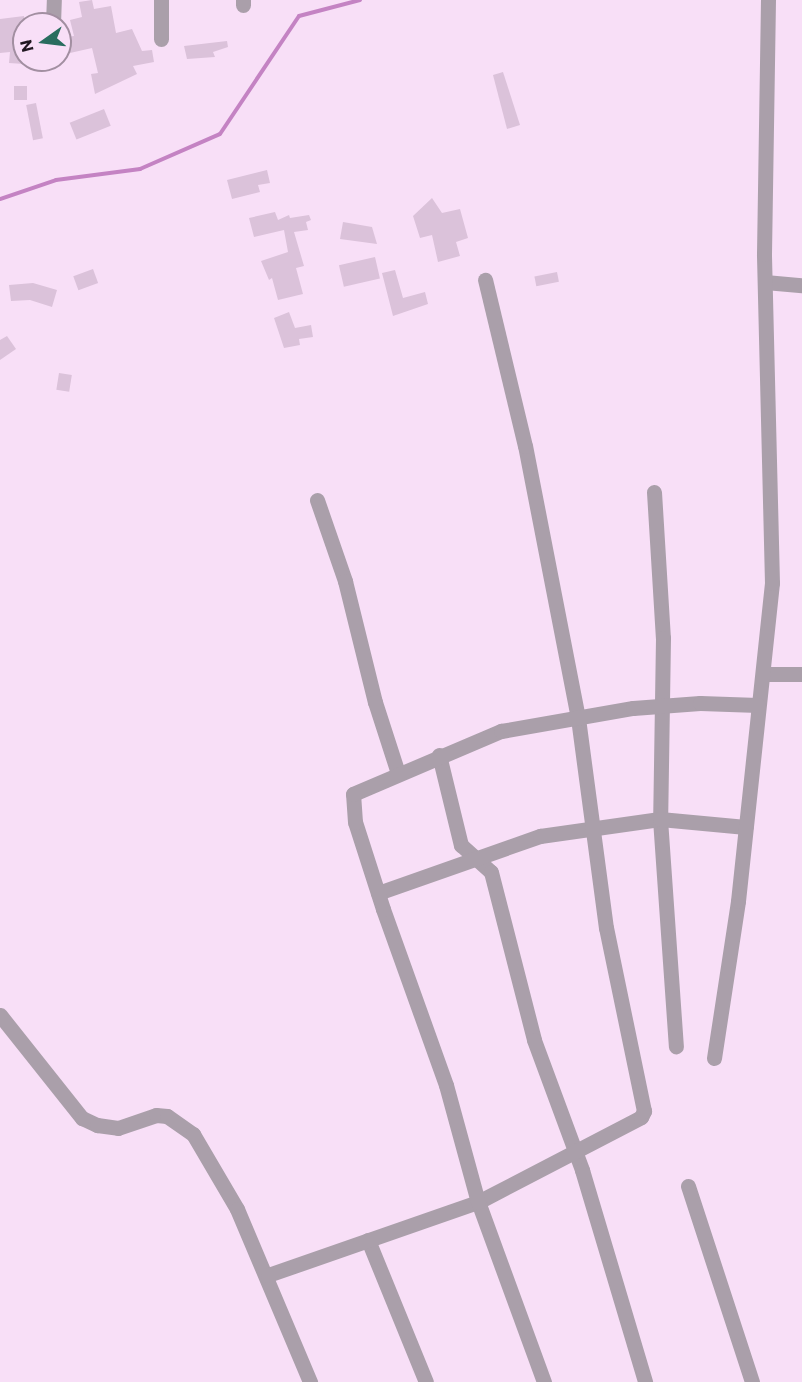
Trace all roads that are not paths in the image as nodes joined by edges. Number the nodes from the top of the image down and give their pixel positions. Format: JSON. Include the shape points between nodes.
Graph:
{"nodes":[{"id":1,"x":161,"y":0,"type":"edge"},
{"id":2,"x":768,"y":0,"type":"edge"},
{"id":3,"x":161,"y":39,"type":"dead end"},
{"id":4,"x":485,"y":280,"type":"dead end"},
{"id":5,"x":765,"y":282,"type":"junction"},
{"id":6,"x":802,"y":285,"type":"edge"},
{"id":7,"x":654,"y":492,"type":"dead end"},
{"id":8,"x":317,"y":500,"type":"dead end"},
{"id":9,"x":764,"y":674,"type":"junction"},
{"id":10,"x":802,"y":674,"type":"edge"},
{"id":11,"x":758,"y":705,"type":"junction"},
{"id":12,"x":664,"y":706,"type":"junction"},
{"id":13,"x":578,"y":718,"type":"junction"},
{"id":14,"x":439,"y":755,"type":"junction"},
{"id":15,"x":398,"y":773,"type":"junction"},
{"id":16,"x":660,"y":819,"type":"junction"},
{"id":17,"x":746,"y":827,"type":"junction"},
{"id":18,"x":590,"y":829,"type":"junction"},
{"id":19,"x":476,"y":857,"type":"junction"},
{"id":20,"x":378,"y":892,"type":"junction"},
{"id":21,"x":0,"y":1015,"type":"edge"},
{"id":22,"x":676,"y":1046,"type":"dead end"},
{"id":23,"x":714,"y":1058,"type":"dead end"},
{"id":24,"x":575,"y":1152,"type":"junction"},
{"id":25,"x":687,"y":1186,"type":"dead end"},
{"id":26,"x":478,"y":1202,"type":"junction"},
{"id":27,"x":368,"y":1240,"type":"junction"},
{"id":28,"x":268,"y":1275,"type":"junction"},
{"id":29,"x":310,"y":1382,"type":"edge"},
{"id":30,"x":426,"y":1382,"type":"edge"},
{"id":31,"x":544,"y":1382,"type":"edge"},
{"id":32,"x":645,"y":1382,"type":"edge"},
{"id":33,"x":752,"y":1382,"type":"edge"}],
"edges":[{"from":1,"to":3,"type":"street"},
{"from":2,"to":5,"type":"street"},
{"from":4,"to":13,"type":"street","via":[[525,446]]},
{"from":5,"to":6,"type":"street"},
{"from":5,"to":9,"type":"street","via":[[772,583]]},
{"from":7,"to":12,"type":"street"},
{"from":8,"to":15,"type":"street","via":[[345,581],[375,702]]},
{"from":9,"to":10,"type":"street"},
{"from":9,"to":11,"type":"street"},
{"from":11,"to":12,"type":"street"},
{"from":11,"to":17,"type":"street"},
{"from":12,"to":13,"type":"street"},
{"from":12,"to":16,"type":"street"},
{"from":13,"to":14,"type":"street","via":[[501,731]]},
{"from":13,"to":18,"type":"street"},
{"from":14,"to":15,"type":"street"},
{"from":14,"to":19,"type":"street","via":[[461,845]]},
{"from":15,"to":20,"type":"street","via":[[353,794],[355,822]]},
{"from":16,"to":17,"type":"street"},
{"from":16,"to":18,"type":"street"},
{"from":16,"to":22,"type":"street"},
{"from":17,"to":23,"type":"street"},
{"from":18,"to":19,"type":"street","via":[[540,836]]},
{"from":18,"to":24,"type":"street","via":[[644,1111]]},
{"from":19,"to":20,"type":"street"},
{"from":19,"to":24,"type":"street","via":[[491,872],[534,1040]]},
{"from":20,"to":26,"type":"street","via":[[446,1085]]},
{"from":21,"to":28,"type":"street","via":[[82,1118],[118,1128],[156,1115],[167,1116],[193,1134],[237,1209]]},
{"from":24,"to":26,"type":"street"},
{"from":24,"to":32,"type":"street"},
{"from":25,"to":33,"type":"street"},
{"from":26,"to":27,"type":"street"},
{"from":26,"to":31,"type":"street"},
{"from":27,"to":28,"type":"street"},
{"from":27,"to":30,"type":"street"},
{"from":28,"to":29,"type":"street"}]}
